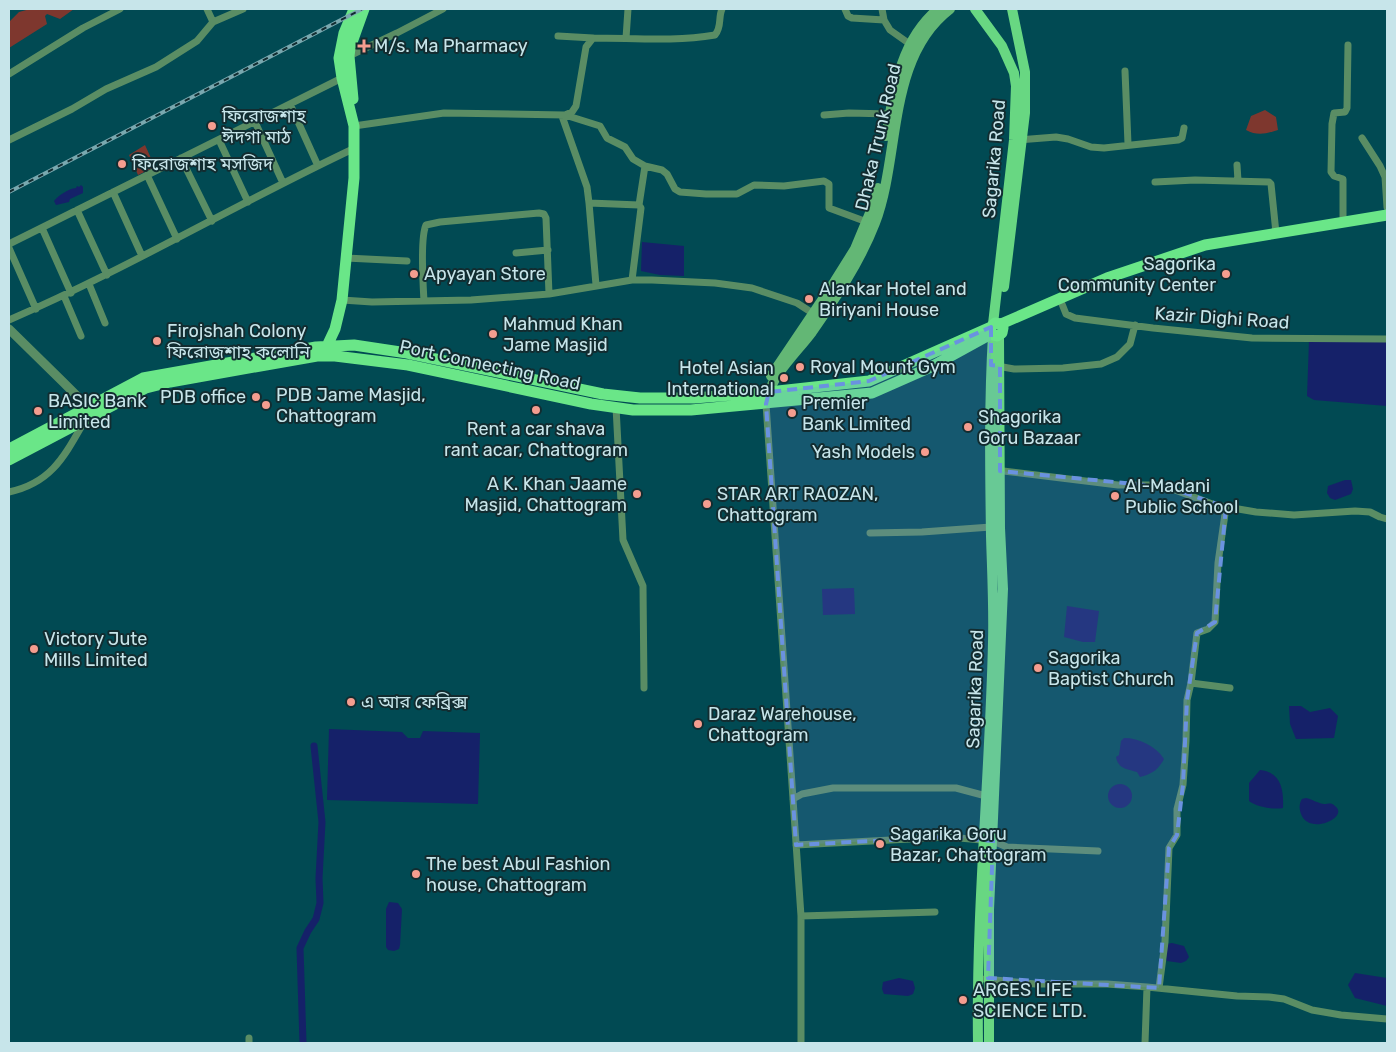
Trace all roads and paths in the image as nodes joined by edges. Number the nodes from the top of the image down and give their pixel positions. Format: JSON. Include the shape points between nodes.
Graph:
{"nodes":[{"id":1,"x":120,"y":9,"type":"edge"},
{"id":2,"x":207,"y":9,"type":"edge"},
{"id":3,"x":243,"y":9,"type":"edge"},
{"id":4,"x":354,"y":9,"type":"edge"},
{"id":5,"x":364,"y":9,"type":"edge"},
{"id":6,"x":443,"y":9,"type":"edge"},
{"id":7,"x":628,"y":9,"type":"edge"},
{"id":8,"x":722,"y":9,"type":"edge"},
{"id":9,"x":845,"y":9,"type":"edge"},
{"id":10,"x":882,"y":9,"type":"edge"},
{"id":11,"x":938,"y":9,"type":"edge"},
{"id":12,"x":950,"y":9,"type":"edge"},
{"id":13,"x":975,"y":9,"type":"edge"},
{"id":14,"x":1012,"y":9,"type":"edge"},
{"id":15,"x":884,"y":20,"type":"junction"},
{"id":16,"x":213,"y":22,"type":"junction"},
{"id":17,"x":558,"y":36,"type":"dead end"},
{"id":18,"x":593,"y":38,"type":"junction"},
{"id":19,"x":626,"y":38,"type":"junction"},
{"id":20,"x":1348,"y":45,"type":"dead end"},
{"id":21,"x":913,"y":46,"type":"junction"},
{"id":22,"x":349,"y":56,"type":"junction"},
{"id":23,"x":1125,"y":71,"type":"dead end"},
{"id":24,"x":9,"y":74,"type":"edge"},
{"id":25,"x":342,"y":78,"type":"junction"},
{"id":26,"x":290,"y":104,"type":"junction"},
{"id":27,"x":890,"y":114,"type":"junction"},
{"id":28,"x":824,"y":115,"type":"dead end"},
{"id":29,"x":564,"y":116,"type":"junction"},
{"id":30,"x":353,"y":120,"type":"junction"},
{"id":31,"x":256,"y":122,"type":"junction"},
{"id":32,"x":1184,"y":128,"type":"dead end"},
{"id":33,"x":1362,"y":138,"type":"dead end"},
{"id":34,"x":9,"y":140,"type":"edge"},
{"id":35,"x":219,"y":140,"type":"junction"},
{"id":36,"x":1019,"y":140,"type":"junction"},
{"id":37,"x":1128,"y":144,"type":"junction"},
{"id":38,"x":355,"y":148,"type":"junction"},
{"id":39,"x":181,"y":158,"type":"junction"},
{"id":40,"x":1237,"y":165,"type":"dead end"},
{"id":41,"x":318,"y":166,"type":"junction"},
{"id":42,"x":645,"y":166,"type":"junction"},
{"id":43,"x":147,"y":175,"type":"junction"},
{"id":44,"x":1238,"y":181,"type":"junction"},
{"id":45,"x":1155,"y":182,"type":"dead end"},
{"id":46,"x":283,"y":183,"type":"junction"},
{"id":47,"x":113,"y":192,"type":"junction"},
{"id":48,"x":248,"y":202,"type":"junction"},
{"id":49,"x":589,"y":203,"type":"junction"},
{"id":50,"x":639,"y":205,"type":"junction"},
{"id":51,"x":1387,"y":207,"type":"edge"},
{"id":52,"x":77,"y":210,"type":"junction"},
{"id":53,"x":1387,"y":215,"type":"edge"},
{"id":54,"x":1387,"y":219,"type":"edge"},
{"id":55,"x":212,"y":221,"type":"junction"},
{"id":56,"x":867,"y":222,"type":"junction"},
{"id":57,"x":1343,"y":222,"type":"junction"},
{"id":58,"x":42,"y":228,"type":"junction"},
{"id":59,"x":1276,"y":233,"type":"junction"},
{"id":60,"x":177,"y":239,"type":"junction"},
{"id":61,"x":9,"y":246,"type":"edge"},
{"id":62,"x":548,"y":250,"type":"junction"},
{"id":63,"x":516,"y":252,"type":"dead end"},
{"id":64,"x":142,"y":256,"type":"junction"},
{"id":65,"x":346,"y":258,"type":"junction"},
{"id":66,"x":407,"y":261,"type":"dead end"},
{"id":67,"x":107,"y":275,"type":"junction"},
{"id":68,"x":632,"y":280,"type":"junction"},
{"id":69,"x":89,"y":284,"type":"junction"},
{"id":70,"x":596,"y":285,"type":"junction"},
{"id":71,"x":68,"y":294,"type":"junction"},
{"id":72,"x":549,"y":294,"type":"junction"},
{"id":73,"x":342,"y":300,"type":"junction"},
{"id":74,"x":424,"y":301,"type":"junction"},
{"id":75,"x":1062,"y":304,"type":"junction"},
{"id":76,"x":36,"y":309,"type":"junction"},
{"id":77,"x":814,"y":314,"type":"junction"},
{"id":78,"x":9,"y":320,"type":"edge"},
{"id":79,"x":105,"y":323,"type":"dead end"},
{"id":80,"x":1135,"y":326,"type":"junction"},
{"id":81,"x":9,"y":329,"type":"edge"},
{"id":82,"x":996,"y":329,"type":"junction"},
{"id":83,"x":81,"y":336,"type":"dead end"},
{"id":84,"x":1387,"y":340,"type":"edge"},
{"id":85,"x":327,"y":351,"type":"junction"},
{"id":86,"x":996,"y":366,"type":"junction"},
{"id":87,"x":764,"y":398,"type":"junction"},
{"id":88,"x":616,"y":407,"type":"junction"},
{"id":89,"x":88,"y":416,"type":"junction"},
{"id":90,"x":9,"y":449,"type":"edge"},
{"id":91,"x":9,"y":460,"type":"edge"},
{"id":92,"x":995,"y":470,"type":"junction"},
{"id":93,"x":9,"y":492,"type":"edge"},
{"id":94,"x":1226,"y":507,"type":"junction"},
{"id":95,"x":1387,"y":519,"type":"edge"},
{"id":96,"x":991,"y":527,"type":"junction"},
{"id":97,"x":870,"y":534,"type":"dead end"},
{"id":98,"x":998,"y":588,"type":"junction"},
{"id":99,"x":1191,"y":683,"type":"junction"},
{"id":100,"x":644,"y":688,"type":"dead end"},
{"id":101,"x":1230,"y":688,"type":"dead end"},
{"id":102,"x":986,"y":796,"type":"junction"},
{"id":103,"x":793,"y":799,"type":"junction"},
{"id":104,"x":988,"y":841,"type":"junction"},
{"id":105,"x":796,"y":845,"type":"junction"},
{"id":106,"x":1098,"y":851,"type":"dead end"},
{"id":107,"x":934,"y":912,"type":"dead end"},
{"id":108,"x":801,"y":916,"type":"junction"},
{"id":109,"x":988,"y":978,"type":"junction"},
{"id":110,"x":977,"y":979,"type":"junction"},
{"id":111,"x":1147,"y":986,"type":"junction"},
{"id":112,"x":1159,"y":988,"type":"junction"},
{"id":113,"x":1387,"y":1019,"type":"edge"},
{"id":114,"x":801,"y":1043,"type":"edge"},
{"id":115,"x":978,"y":1043,"type":"edge"},
{"id":116,"x":989,"y":1043,"type":"edge"},
{"id":117,"x":1145,"y":1043,"type":"edge"}],
"edges":[{"from":1,"to":24,"type":"street"},
{"from":2,"to":16,"type":"street"},
{"from":3,"to":16,"type":"street"},
{"from":4,"to":25,"type":"highway","via":[[339,58]]},
{"from":5,"to":22,"type":"highway"},
{"from":6,"to":22,"type":"street"},
{"from":7,"to":19,"type":"street"},
{"from":8,"to":19,"type":"street","via":[[719,30],[715,35],[694,39]]},
{"from":9,"to":15,"type":"street","via":[[852,18]]},
{"from":10,"to":15,"type":"street"},
{"from":11,"to":21,"type":"main road","name":"Dhaka Trunk Road","via":[[921,27]]},
{"from":12,"to":21,"type":"main road","name":"Dhaka Trunk Road"},
{"from":13,"to":36,"type":"main road","name":"Sagarika Road","via":[[1002,46],[1014,73]]},
{"from":14,"to":36,"type":"main road","via":[[1026,72]]},
{"from":15,"to":21,"type":"street","via":[[890,30]]},
{"from":16,"to":34,"type":"street","via":[[187,49],[156,67],[106,89]]},
{"from":17,"to":18,"type":"street"},
{"from":18,"to":19,"type":"street"},
{"from":18,"to":29,"type":"street","via":[[586,46],[576,106]]},
{"from":20,"to":57,"type":"street","via":[[1347,110],[1334,113],[1332,124],[1331,172],[1344,179]]},
{"from":21,"to":27,"type":"main road","name":"Dhaka Trunk Road","via":[[894,87]]},
{"from":21,"to":87,"type":"main road","name":"Dhaka Trunk Road","via":[[884,192],[874,226],[832,302]]},
{"from":22,"to":30,"type":"highway"},
{"from":23,"to":37,"type":"street"},
{"from":25,"to":26,"type":"street"},
{"from":25,"to":30,"type":"highway"},
{"from":26,"to":31,"type":"street"},
{"from":26,"to":41,"type":"street"},
{"from":27,"to":28,"type":"street"},
{"from":27,"to":56,"type":"main road","name":"Dhaka Trunk Road","via":[[877,192]]},
{"from":29,"to":30,"type":"street","via":[[444,113]]},
{"from":29,"to":42,"type":"street","via":[[600,126],[607,138],[625,147],[633,159]]},
{"from":29,"to":49,"type":"street"},
{"from":30,"to":38,"type":"highway"},
{"from":31,"to":35,"type":"street"},
{"from":31,"to":46,"type":"street"},
{"from":32,"to":37,"type":"street","via":[[1182,138],[1178,140]]},
{"from":33,"to":51,"type":"street","via":[[1384,177]]},
{"from":35,"to":39,"type":"street"},
{"from":35,"to":48,"type":"street"},
{"from":36,"to":37,"type":"street","via":[[1056,137],[1104,148]]},
{"from":36,"to":82,"type":"main road","name":"Sagarika Road"},
{"from":38,"to":41,"type":"street"},
{"from":38,"to":65,"type":"highway"},
{"from":39,"to":43,"type":"street"},
{"from":39,"to":55,"type":"street"},
{"from":40,"to":44,"type":"street"},
{"from":41,"to":46,"type":"street"},
{"from":42,"to":50,"type":"street"},
{"from":42,"to":56,"type":"street","via":[[662,170],[680,192],[737,194],[754,184],[784,186],[824,181],[829,184],[829,208]]},
{"from":43,"to":47,"type":"street"},
{"from":43,"to":60,"type":"street"},
{"from":44,"to":45,"type":"street"},
{"from":44,"to":59,"type":"street","via":[[1266,180],[1271,184]]},
{"from":46,"to":48,"type":"street"},
{"from":47,"to":52,"type":"street"},
{"from":47,"to":64,"type":"street"},
{"from":48,"to":55,"type":"street"},
{"from":49,"to":50,"type":"street"},
{"from":49,"to":70,"type":"street"},
{"from":50,"to":68,"type":"street","via":[[640,226]]},
{"from":52,"to":58,"type":"street"},
{"from":52,"to":67,"type":"street"},
{"from":53,"to":57,"type":"highway","name":"Port Connecting Road"},
{"from":54,"to":75,"type":"highway","name":"Port Connecting Road","via":[[1216,247]]},
{"from":55,"to":60,"type":"street"},
{"from":56,"to":77,"type":"main road","name":"Dhaka Trunk Road"},
{"from":57,"to":59,"type":"highway","name":"Port Connecting Road"},
{"from":58,"to":61,"type":"street"},
{"from":58,"to":71,"type":"street"},
{"from":59,"to":82,"type":"highway","name":"Port Connecting Road","via":[[1205,244],[1107,278]]},
{"from":60,"to":64,"type":"street"},
{"from":61,"to":76,"type":"street"},
{"from":62,"to":63,"type":"street"},
{"from":62,"to":72,"type":"street"},
{"from":62,"to":74,"type":"street","via":[[544,214],[428,224],[424,229]]},
{"from":64,"to":67,"type":"street"},
{"from":65,"to":66,"type":"street"},
{"from":65,"to":73,"type":"highway"},
{"from":67,"to":69,"type":"street"},
{"from":68,"to":70,"type":"street"},
{"from":68,"to":77,"type":"street","via":[[685,281],[752,288],[797,303]]},
{"from":69,"to":71,"type":"street"},
{"from":69,"to":79,"type":"street"},
{"from":70,"to":72,"type":"street"},
{"from":71,"to":76,"type":"street"},
{"from":71,"to":83,"type":"street"},
{"from":72,"to":74,"type":"street"},
{"from":73,"to":74,"type":"street"},
{"from":73,"to":85,"type":"highway"},
{"from":75,"to":80,"type":"street","name":"Kazir Dighi Road","via":[[1066,314],[1075,318]]},
{"from":75,"to":82,"type":"highway","name":"Port Connecting Road"},
{"from":76,"to":78,"type":"street"},
{"from":77,"to":87,"type":"main road","name":"Dhaka Trunk Road","via":[[780,361]]},
{"from":80,"to":84,"type":"street","name":"Kazir Dighi Road","via":[[1252,338]]},
{"from":80,"to":86,"type":"street","via":[[1130,344],[1117,357],[1101,364],[1014,369]]},
{"from":81,"to":89,"type":"street","via":[[64,382]]},
{"from":82,"to":86,"type":"main road","name":"Sagarika Road"},
{"from":82,"to":87,"type":"highway","name":"Port Connecting Road","via":[[931,367],[872,393]]},
{"from":85,"to":87,"type":"highway","name":"Port Connecting Road","via":[[354,345],[603,394],[640,398]]},
{"from":85,"to":88,"type":"highway","name":"Port Connecting Road"},
{"from":85,"to":89,"type":"highway","via":[[146,388]]},
{"from":86,"to":92,"type":"main road","name":"Sagarika Road"},
{"from":87,"to":88,"type":"highway","name":"Port Connecting Road","via":[[691,410]]},
{"from":87,"to":103,"type":"street"},
{"from":88,"to":100,"type":"street","via":[[622,540],[643,586]]},
{"from":89,"to":90,"type":"highway"},
{"from":89,"to":91,"type":"highway"},
{"from":89,"to":93,"type":"street","via":[[72,444],[43,479]]},
{"from":92,"to":94,"type":"street","via":[[1118,485],[1167,487]]},
{"from":92,"to":96,"type":"main road","name":"Sagarika Road"},
{"from":92,"to":98,"type":"main road","name":"Sagarika Road","via":[[1000,528]]},
{"from":94,"to":95,"type":"street","via":[[1294,515],[1370,512]]},
{"from":94,"to":99,"type":"street","via":[[1218,563],[1215,622],[1197,633]]},
{"from":96,"to":97,"type":"street"},
{"from":96,"to":98,"type":"main road","name":"Sagarika Road"},
{"from":98,"to":102,"type":"main road","name":"Sagarika Road","via":[[993,626]]},
{"from":98,"to":104,"type":"main road","name":"Sagarika Road"},
{"from":99,"to":101,"type":"street"},
{"from":99,"to":112,"type":"street","via":[[1177,835],[1169,848],[1165,942]]},
{"from":102,"to":103,"type":"street","via":[[956,788],[833,788]]},
{"from":102,"to":104,"type":"main road","name":"Sagarika Road"},
{"from":103,"to":105,"type":"street"},
{"from":104,"to":105,"type":"street","via":[[948,837]]},
{"from":104,"to":106,"type":"street","via":[[1007,847]]},
{"from":104,"to":109,"type":"main road","name":"Sagarika Road"},
{"from":104,"to":110,"type":"main road","name":"Sagarika Road"},
{"from":105,"to":108,"type":"street"},
{"from":107,"to":108,"type":"street"},
{"from":108,"to":114,"type":"street"},
{"from":109,"to":110,"type":"street"},
{"from":109,"to":111,"type":"street","via":[[1035,984]]},
{"from":109,"to":116,"type":"main road","name":"Sagarika Road"},
{"from":110,"to":115,"type":"main road","name":"Sagarika Road"},
{"from":111,"to":112,"type":"street"},
{"from":111,"to":117,"type":"street"},
{"from":112,"to":113,"type":"street","via":[[1269,996],[1312,1010]]}]}
